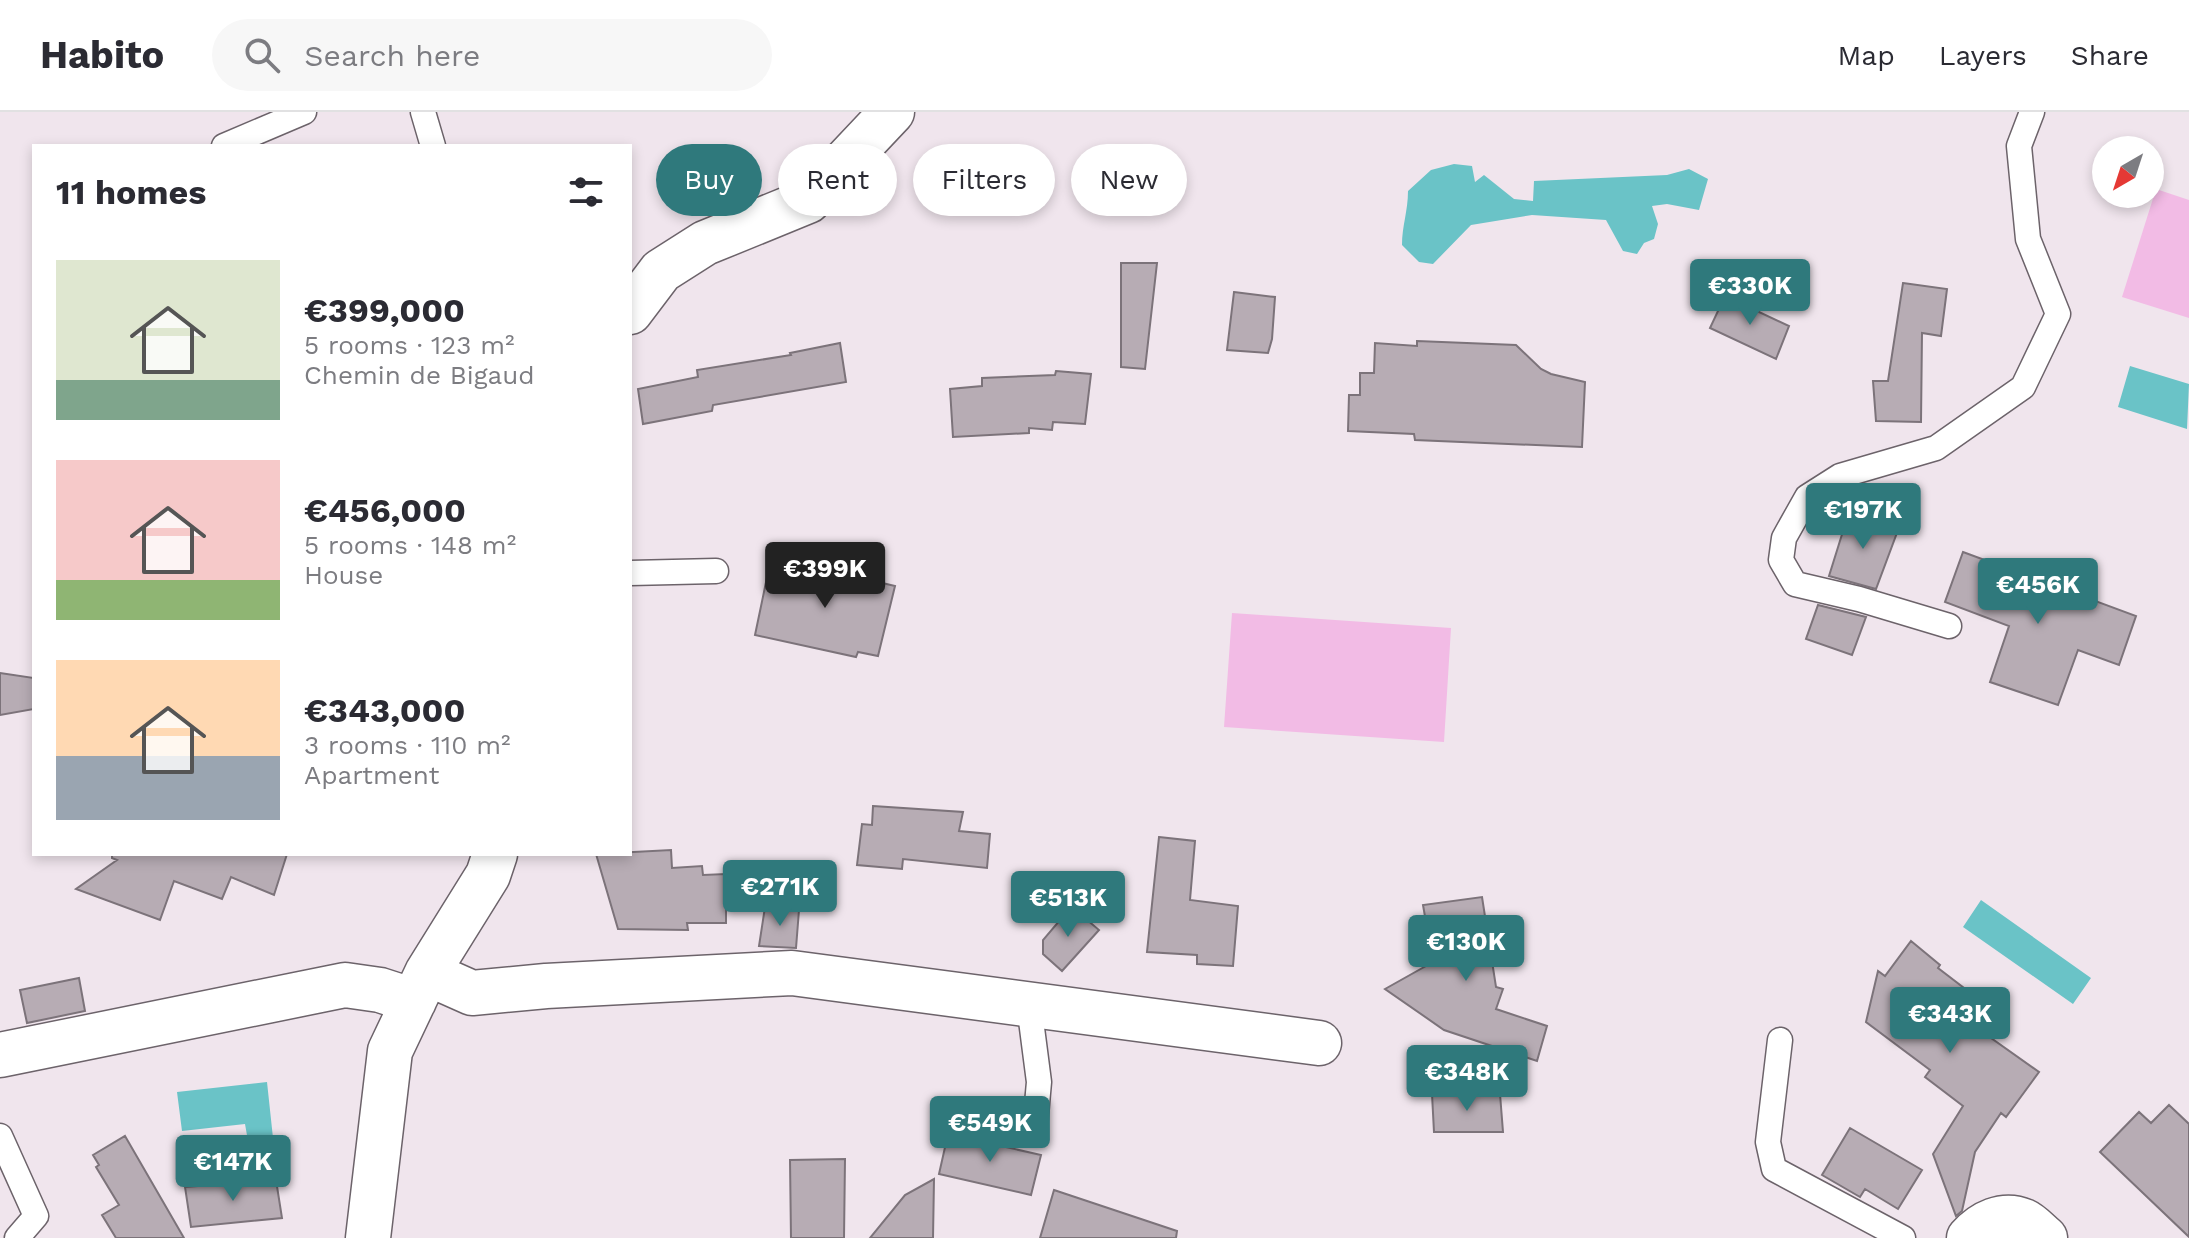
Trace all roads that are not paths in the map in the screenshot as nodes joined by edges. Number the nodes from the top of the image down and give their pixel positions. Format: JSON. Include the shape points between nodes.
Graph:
{"nodes":[{"id":1,"x":304,"y":112,"type":"edge"},
{"id":2,"x":423,"y":112,"type":"edge"},
{"id":3,"x":892,"y":112,"type":"edge"},
{"id":4,"x":2032,"y":112,"type":"edge"},
{"id":5,"x":229,"y":144,"type":"edge"},
{"id":6,"x":432,"y":144,"type":"edge"},
{"id":7,"x":632,"y":309,"type":"edge"},
{"id":8,"x":716,"y":571,"type":"dead end"},
{"id":9,"x":632,"y":573,"type":"edge"},
{"id":10,"x":1949,"y":626,"type":"dead end"},
{"id":11,"x":494,"y":856,"type":"edge"},
{"id":12,"x":421,"y":987,"type":"junction"},
{"id":13,"x":1029,"y":1005,"type":"junction"},
{"id":14,"x":1780,"y":1040,"type":"dead end"},
{"id":15,"x":1319,"y":1043,"type":"dead end"},
{"id":16,"x":0,"y":1055,"type":"edge"},
{"id":17,"x":1035,"y":1126,"type":"dead end"},
{"id":18,"x":0,"y":1136,"type":"edge"},
{"id":19,"x":17,"y":1238,"type":"edge"},
{"id":20,"x":368,"y":1238,"type":"edge"},
{"id":21,"x":1903,"y":1238,"type":"edge"},
{"id":22,"x":1969,"y":1238,"type":"edge"},
{"id":23,"x":2045,"y":1238,"type":"edge"}],
"edges":[{"from":1,"to":5,"type":"lane"},
{"from":2,"to":6,"type":"lane"},
{"from":3,"to":7,"type":"street","via":[[808,201],[694,250],[661,271]]},
{"from":4,"to":10,"type":"lane","via":[[2019,146],[2028,239],[2058,314],[2023,387],[1936,448],[1840,476],[1807,497],[1784,538],[1781,560],[1795,584]]},
{"from":8,"to":9,"type":"lane"},
{"from":11,"to":12,"type":"street"},
{"from":12,"to":13,"type":"street","via":[[472,993],[792,973]]},
{"from":12,"to":16,"type":"street","via":[[380,990],[345,985]]},
{"from":12,"to":20,"type":"street","via":[[390,1051]]},
{"from":13,"to":15,"type":"street"},
{"from":13,"to":17,"type":"lane","via":[[1039,1082]]},
{"from":14,"to":21,"type":"lane","via":[[1768,1142],[1774,1169]]},
{"from":18,"to":19,"type":"lane","via":[[36,1216]]},
{"from":22,"to":23,"type":"street","via":[[1979,1226],[2003,1217],[2024,1221]]}]}
